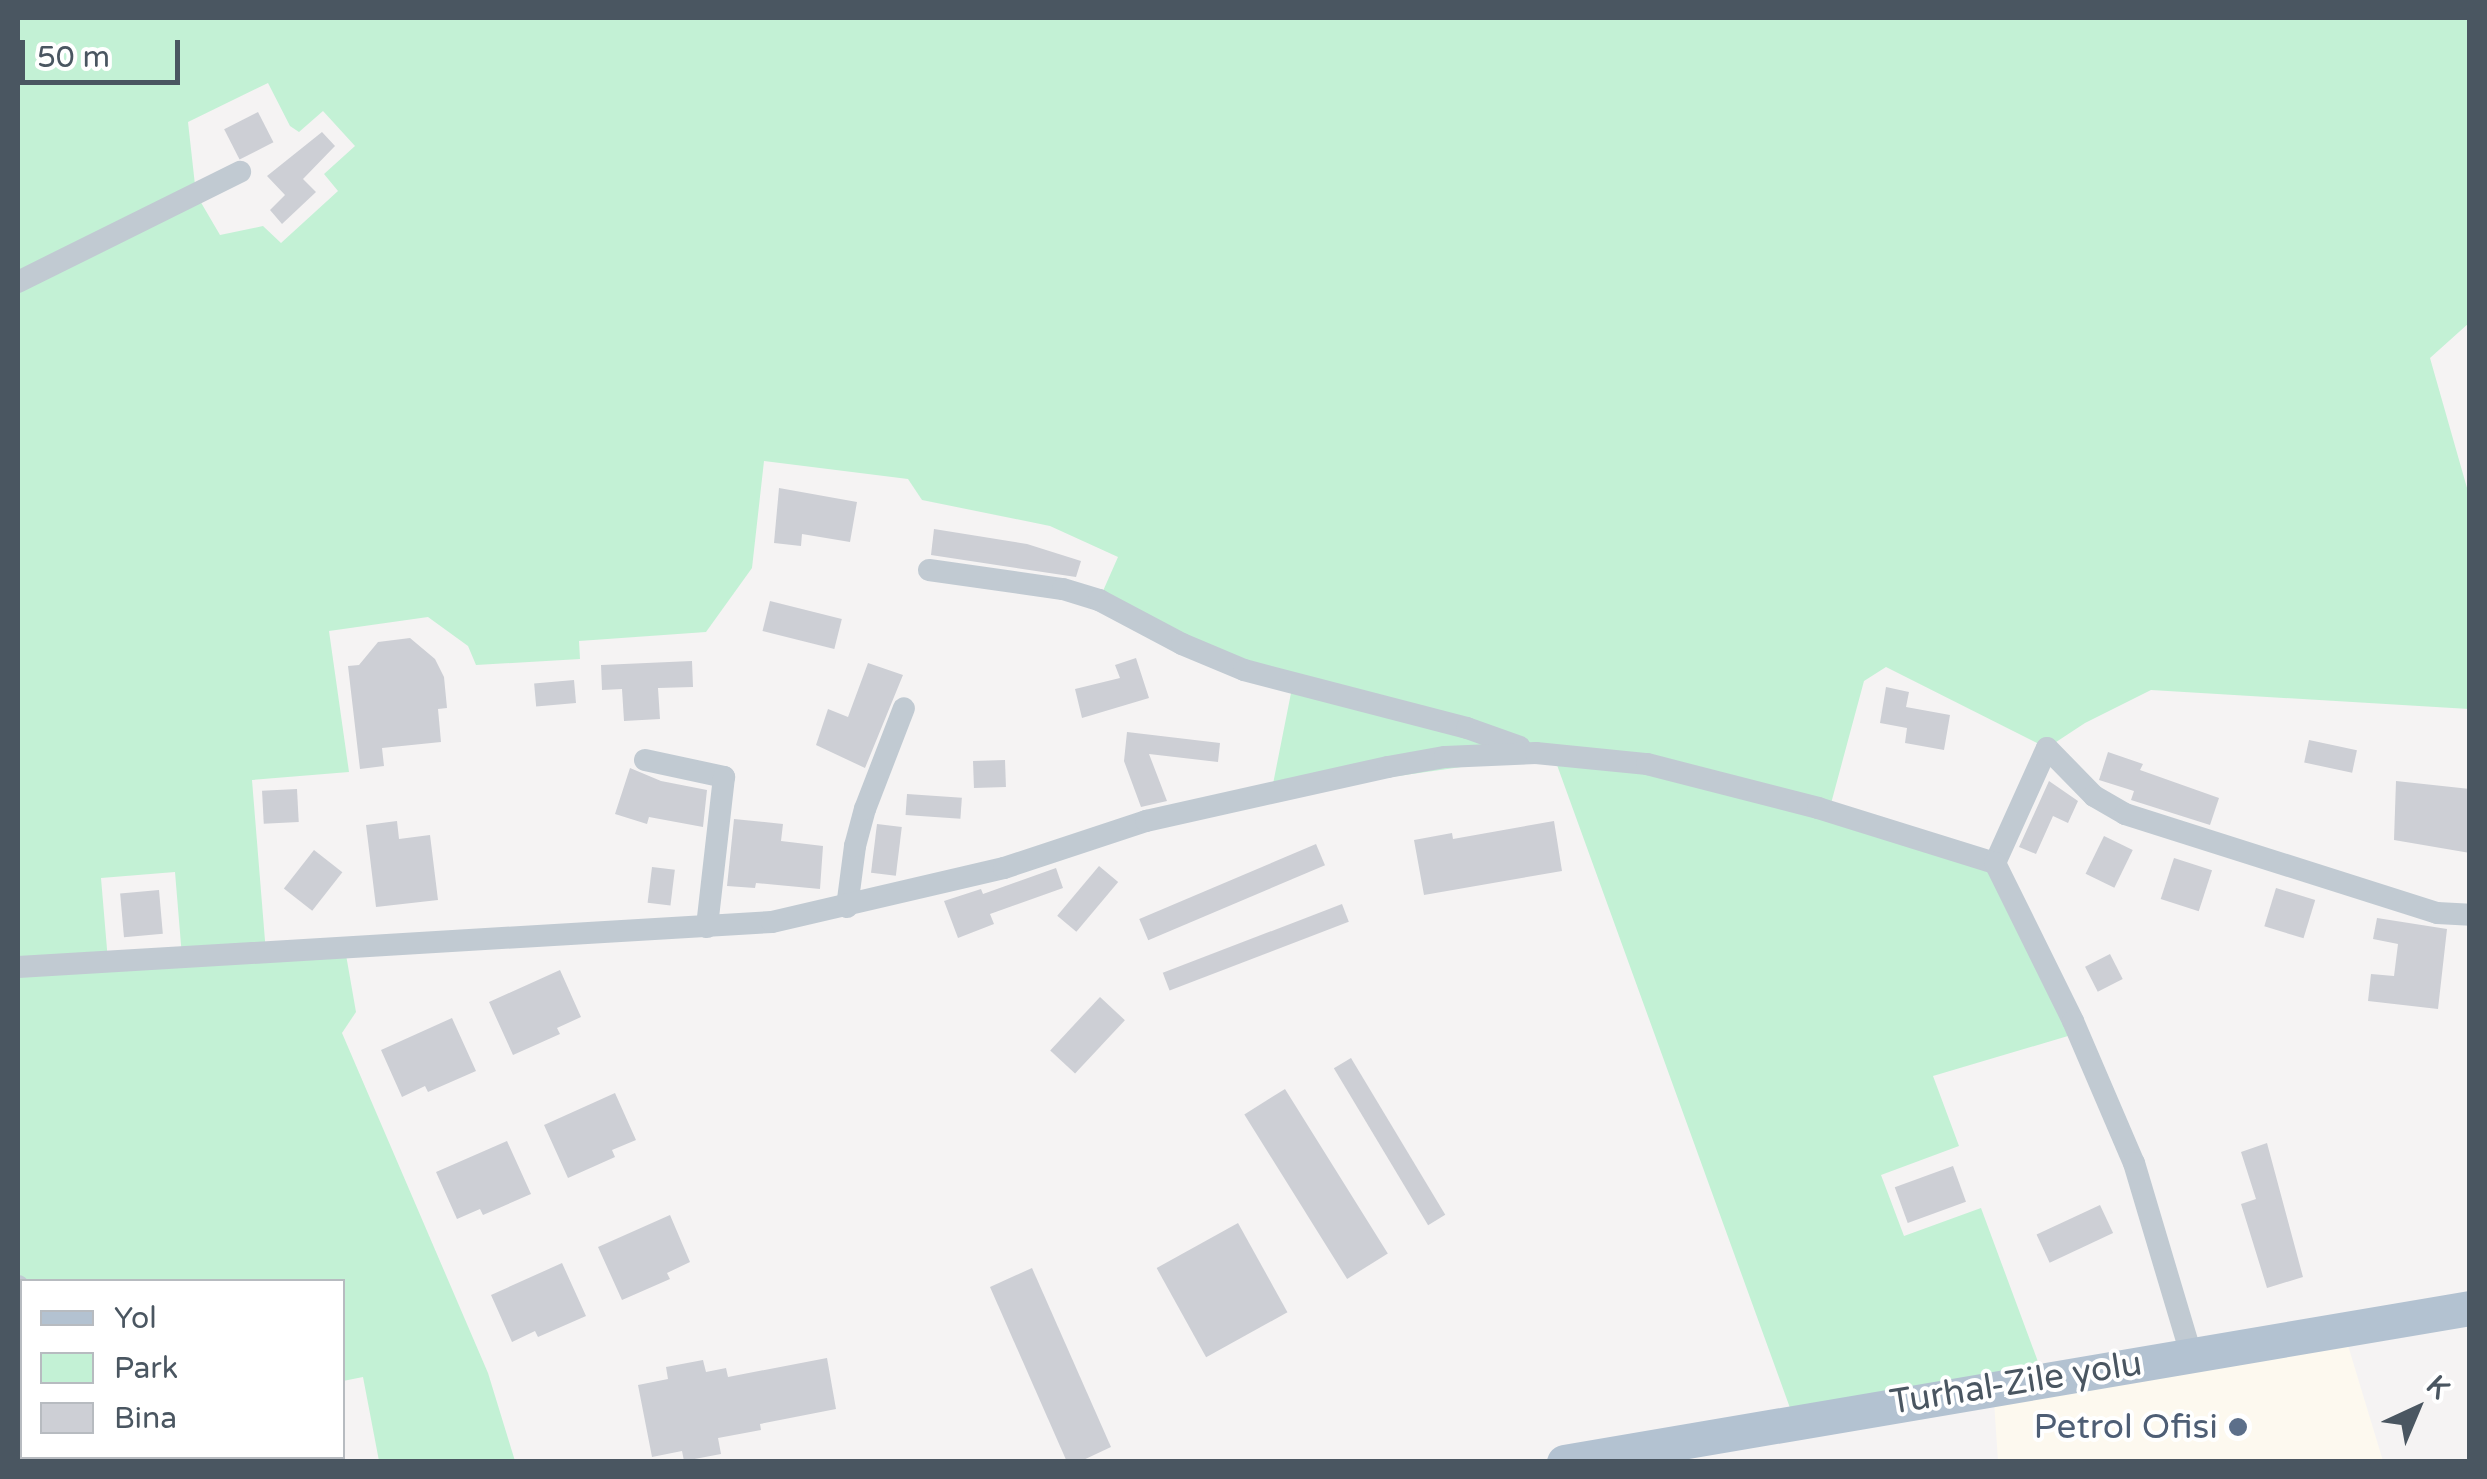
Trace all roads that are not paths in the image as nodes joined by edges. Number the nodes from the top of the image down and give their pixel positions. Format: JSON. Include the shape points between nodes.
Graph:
{"nodes":[{"id":1,"x":240,"y":172,"type":"dead end"},
{"id":2,"x":18,"y":282,"type":"edge"},
{"id":3,"x":929,"y":570,"type":"dead end"},
{"id":4,"x":904,"y":708,"type":"dead end"},
{"id":5,"x":1536,"y":753,"type":"junction"},
{"id":6,"x":645,"y":760,"type":"dead end"},
{"id":7,"x":1995,"y":863,"type":"junction"},
{"id":8,"x":847,"y":907,"type":"junction"},
{"id":9,"x":2470,"y":915,"type":"edge"},
{"id":10,"x":707,"y":927,"type":"junction"},
{"id":11,"x":18,"y":967,"type":"edge"},
{"id":12,"x":2470,"y":1308,"type":"edge"},
{"id":13,"x":2191,"y":1354,"type":"junction"},
{"id":14,"x":1564,"y":1462,"type":"edge"}],
"edges":[{"from":1,"to":2,"type":"street"},
{"from":3,"to":5,"type":"street","via":[[1064,589],[1244,670],[1467,728]]},
{"from":4,"to":8,"type":"street","via":[[854,846]]},
{"from":5,"to":7,"type":"street","via":[[1647,764],[1719,781]]},
{"from":5,"to":8,"type":"street","via":[[1388,767],[1210,806]]},
{"from":6,"to":10,"type":"street","via":[[724,777]]},
{"from":7,"to":9,"type":"street","via":[[2048,748],[2094,796],[2125,814],[2437,913]]},
{"from":7,"to":13,"type":"street","via":[[2134,1163]]},
{"from":8,"to":10,"type":"street"},
{"from":10,"to":11,"type":"street"},
{"from":12,"to":13,"type":"main road","name":"Turhal-Zile yolu"},
{"from":13,"to":14,"type":"main road","name":"Turhal-Zile yolu"}]}
